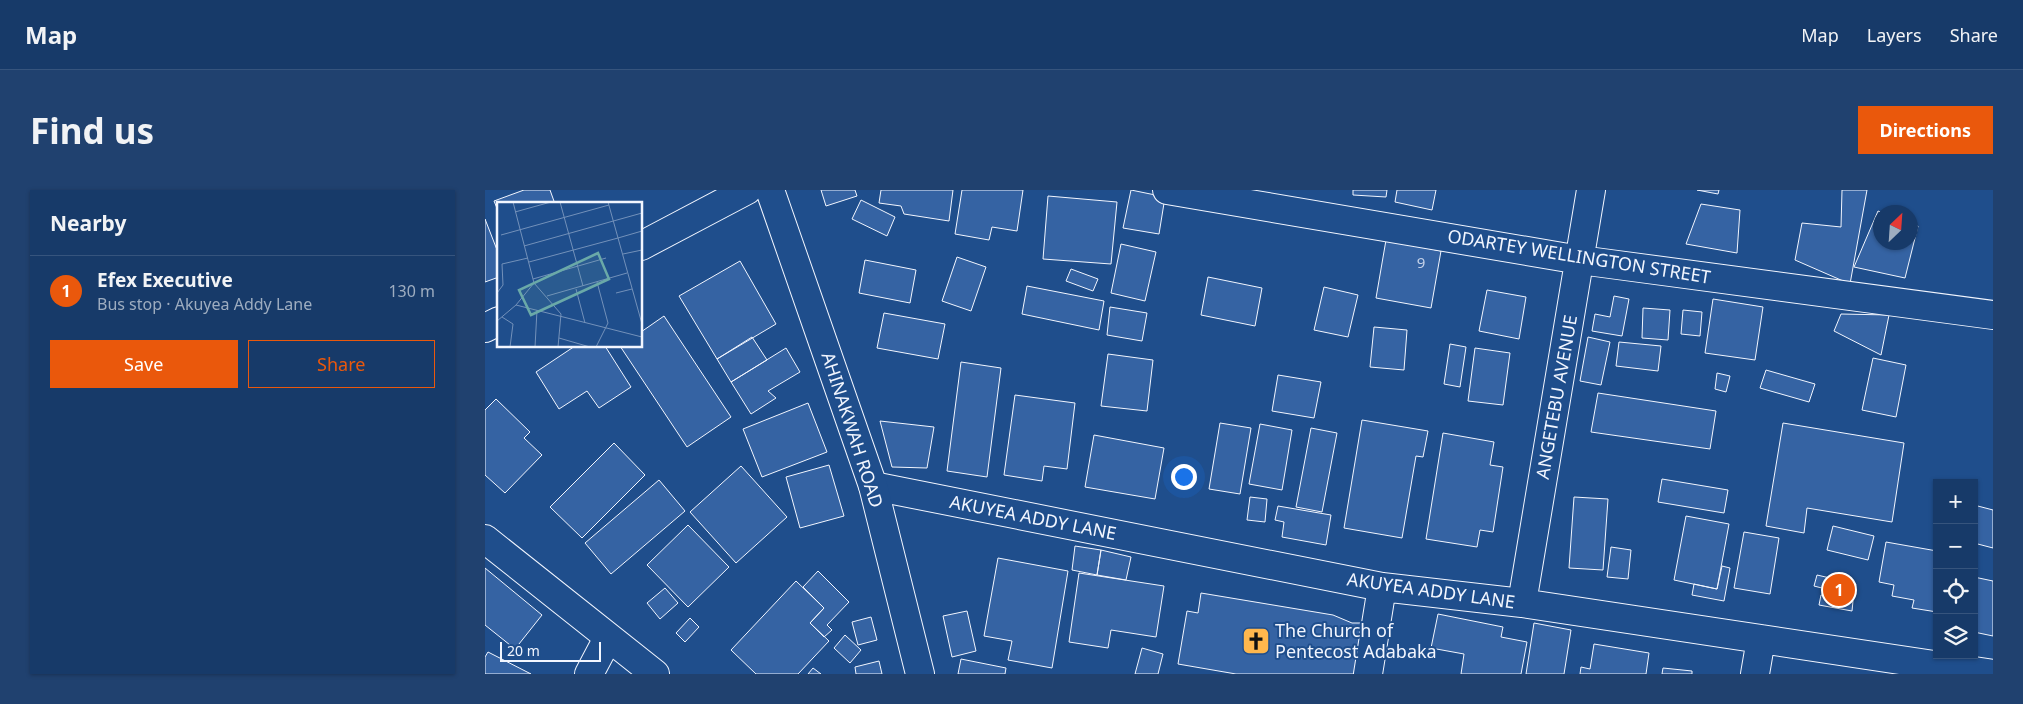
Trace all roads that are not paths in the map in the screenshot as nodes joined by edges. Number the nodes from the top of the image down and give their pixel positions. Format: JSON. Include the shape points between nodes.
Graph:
{"nodes":[{"id":1,"x":747,"y":190,"type":"edge"},
{"id":2,"x":770,"y":190,"type":"edge"},
{"id":3,"x":1167,"y":190,"type":"edge"},
{"id":4,"x":1591,"y":190,"type":"edge"},
{"id":5,"x":643,"y":245,"type":"edge"},
{"id":6,"x":1580,"y":260,"type":"junction"},
{"id":7,"x":1993,"y":315,"type":"edge"},
{"id":8,"x":497,"y":322,"type":"edge"},
{"id":9,"x":485,"y":328,"type":"edge"},
{"id":10,"x":873,"y":486,"type":"junction"},
{"id":11,"x":485,"y":540,"type":"edge"},
{"id":12,"x":1382,"y":587,"type":"junction"},
{"id":13,"x":1521,"y":603,"type":"junction"},
{"id":14,"x":608,"y":638,"type":"junction"},
{"id":15,"x":1761,"y":639,"type":"junction"},
{"id":16,"x":589,"y":674,"type":"edge"},
{"id":17,"x":655,"y":674,"type":"edge"},
{"id":18,"x":920,"y":674,"type":"edge"},
{"id":19,"x":1368,"y":674,"type":"edge"},
{"id":20,"x":1755,"y":674,"type":"edge"},
{"id":21,"x":1993,"y":674,"type":"edge"}],
"edges":[{"from":1,"to":5,"type":"street"},
{"from":2,"to":10,"type":"street","name":"AHINAKWAH ROAD"},
{"from":3,"to":6,"type":"street","name":"ODARTEY WELLINGTON STREET"},
{"from":4,"to":6,"type":"street","name":"ANGETEBU AVENUE"},
{"from":6,"to":7,"type":"street","name":"ODARTEY WELLINGTON STREET"},
{"from":6,"to":13,"type":"street","name":"ANGETEBU AVENUE"},
{"from":8,"to":9,"type":"street"},
{"from":10,"to":12,"type":"street","name":"AKUYEA ADDY LANE"},
{"from":10,"to":18,"type":"street","name":"AHINAKWAH ROAD"},
{"from":11,"to":14,"type":"street"},
{"from":12,"to":13,"type":"street","name":"AKUYEA ADDY LANE"},
{"from":12,"to":19,"type":"street"},
{"from":13,"to":15,"type":"street","name":"AKUYEA ADDY LANE"},
{"from":14,"to":16,"type":"street"},
{"from":14,"to":17,"type":"street"},
{"from":15,"to":20,"type":"street"},
{"from":15,"to":21,"type":"street","name":"AKUYEA ADDY LANE"}]}
